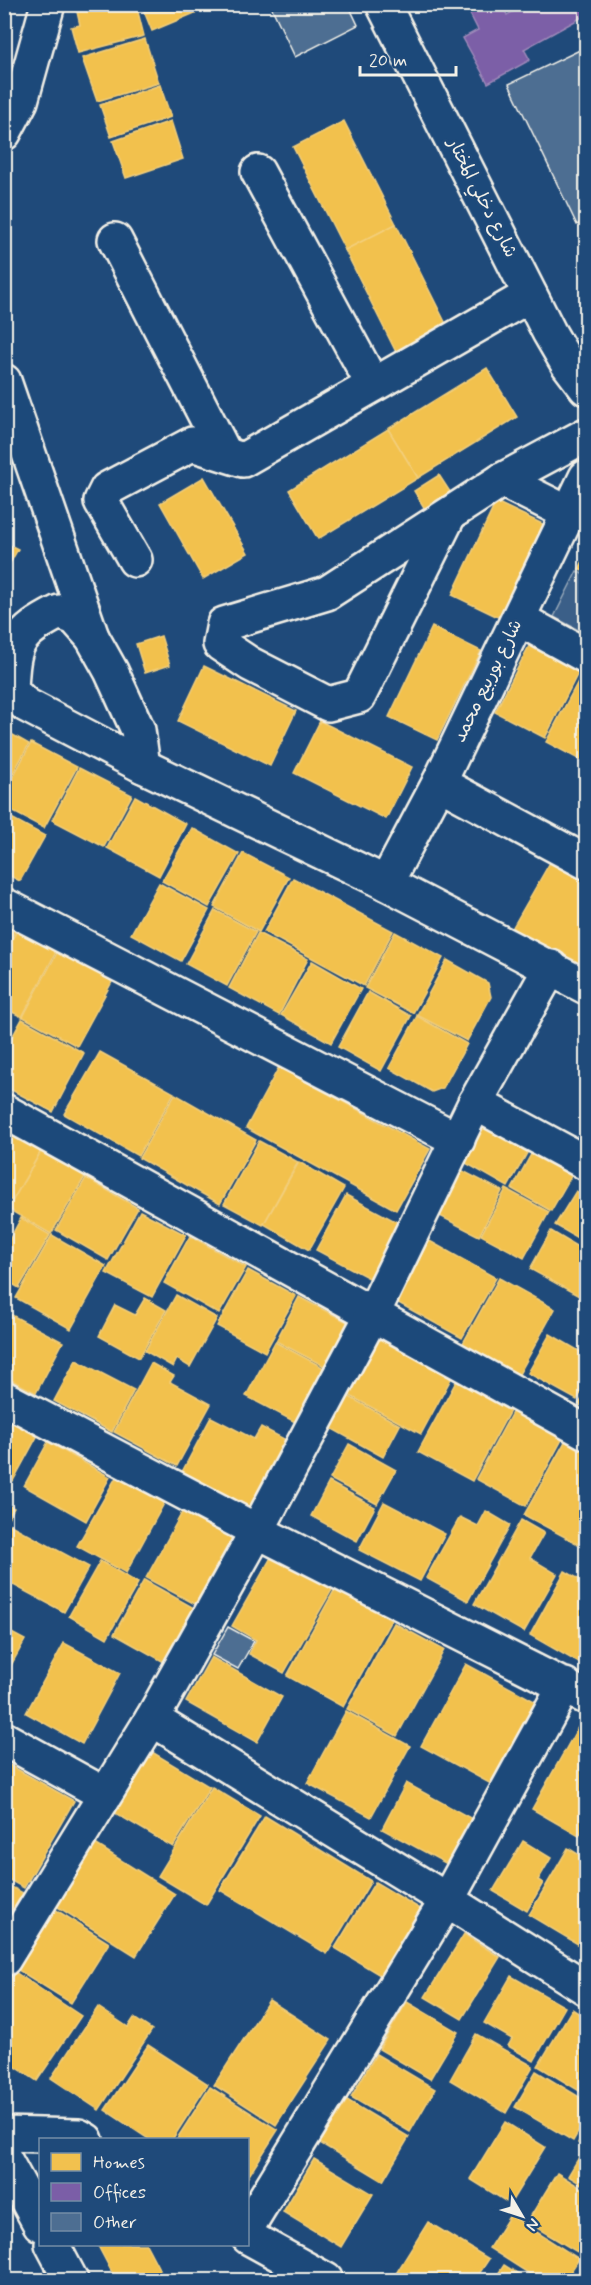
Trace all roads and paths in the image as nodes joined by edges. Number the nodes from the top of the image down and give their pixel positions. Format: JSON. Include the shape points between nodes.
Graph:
{"nodes":[{"id":1,"x":48,"y":4,"type":"edge"},
{"id":2,"x":383,"y":4,"type":"edge"},
{"id":3,"x":4,"y":133,"type":"edge"},
{"id":4,"x":258,"y":172,"type":"dead end"},
{"id":5,"x":115,"y":240,"type":"dead end"},
{"id":6,"x":530,"y":295,"type":"junction"},
{"id":7,"x":4,"y":381,"type":"edge"},
{"id":8,"x":373,"y":386,"type":"junction"},
{"id":9,"x":586,"y":388,"type":"edge"},
{"id":10,"x":586,"y":435,"type":"edge"},
{"id":11,"x":225,"y":454,"type":"junction"},
{"id":12,"x":586,"y":477,"type":"edge"},
{"id":13,"x":502,"y":480,"type":"junction"},
{"id":14,"x":568,"y":513,"type":"junction"},
{"id":15,"x":449,"y":515,"type":"junction"},
{"id":16,"x":135,"y":560,"type":"dead end"},
{"id":17,"x":519,"y":619,"type":"junction"},
{"id":18,"x":12,"y":633,"type":"edge"},
{"id":19,"x":92,"y":637,"type":"junction"},
{"id":20,"x":586,"y":656,"type":"edge"},
{"id":21,"x":143,"y":766,"type":"junction"},
{"id":22,"x":439,"y":783,"type":"junction"},
{"id":23,"x":586,"y":862,"type":"edge"},
{"id":24,"x":386,"y":883,"type":"junction"},
{"id":25,"x":4,"y":905,"type":"edge"},
{"id":26,"x":550,"y":967,"type":"junction"},
{"id":27,"x":586,"y":987,"type":"edge"},
{"id":28,"x":475,"y":1103,"type":"junction"},
{"id":29,"x":4,"y":1111,"type":"edge"},
{"id":30,"x":458,"y":1140,"type":"junction"},
{"id":31,"x":586,"y":1163,"type":"edge"},
{"id":32,"x":373,"y":1313,"type":"junction"},
{"id":33,"x":4,"y":1398,"type":"edge"},
{"id":34,"x":586,"y":1432,"type":"edge"},
{"id":35,"x":257,"y":1531,"type":"junction"},
{"id":36,"x":576,"y":1691,"type":"edge"},
{"id":37,"x":152,"y":1719,"type":"junction"},
{"id":38,"x":4,"y":1739,"type":"edge"},
{"id":39,"x":104,"y":1794,"type":"junction"},
{"id":40,"x":447,"y":1900,"type":"junction"},
{"id":41,"x":4,"y":1959,"type":"edge"},
{"id":42,"x":586,"y":1988,"type":"edge"},
{"id":43,"x":4,"y":2134,"type":"edge"},
{"id":44,"x":84,"y":2138,"type":"edge"},
{"id":45,"x":4,"y":2158,"type":"edge"},
{"id":46,"x":39,"y":2222,"type":"edge"},
{"id":47,"x":249,"y":2224,"type":"edge"},
{"id":48,"x":249,"y":2237,"type":"edge"},
{"id":49,"x":53,"y":2246,"type":"edge"},
{"id":50,"x":71,"y":2280,"type":"edge"},
{"id":51,"x":326,"y":2280,"type":"edge"}],
"edges":[{"from":1,"to":3,"type":"street","via":[[21,101]]},
{"from":2,"to":6,"type":"street","name":"شارع دخلي المختار"},
{"from":4,"to":8,"type":"street"},
{"from":5,"to":11,"type":"street"},
{"from":6,"to":8,"type":"street"},
{"from":6,"to":9,"type":"street","name":"شارع دخلي المختار","via":[[567,363]]},
{"from":7,"to":19,"type":"street"},
{"from":8,"to":11,"type":"street","via":[[243,460]]},
{"from":10,"to":13,"type":"street"},
{"from":11,"to":16,"type":"street","via":[[192,444],[106,489],[101,501]]},
{"from":12,"to":14,"type":"street","name":"شارع بوربيع محمد"},
{"from":13,"to":14,"type":"street"},
{"from":13,"to":15,"type":"street"},
{"from":14,"to":17,"type":"street","name":"شارع بوربيع محمد"},
{"from":15,"to":15,"type":"street","via":[[327,593],[224,624],[220,644],[327,704],[359,696]]},
{"from":17,"to":20,"type":"street"},
{"from":17,"to":22,"type":"street","name":"شارع بوربيع محمد"},
{"from":18,"to":19,"type":"street","via":[[58,612],[75,618]]},
{"from":18,"to":21,"type":"street","via":[[11,691],[26,705]]},
{"from":19,"to":21,"type":"street","via":[[138,730]]},
{"from":21,"to":24,"type":"street"},
{"from":22,"to":23,"type":"street"},
{"from":22,"to":24,"type":"street","name":"شارع بوربيع محمد"},
{"from":24,"to":26,"type":"street"},
{"from":25,"to":30,"type":"street"},
{"from":26,"to":27,"type":"street"},
{"from":26,"to":28,"type":"street"},
{"from":28,"to":30,"type":"street"},
{"from":28,"to":31,"type":"street"},
{"from":29,"to":32,"type":"street"},
{"from":30,"to":32,"type":"street"},
{"from":32,"to":34,"type":"street"},
{"from":32,"to":35,"type":"street"},
{"from":33,"to":35,"type":"street"},
{"from":35,"to":36,"type":"street"},
{"from":35,"to":37,"type":"street"},
{"from":36,"to":40,"type":"street"},
{"from":37,"to":39,"type":"street"},
{"from":37,"to":40,"type":"street"},
{"from":38,"to":39,"type":"street"},
{"from":39,"to":41,"type":"street"},
{"from":40,"to":42,"type":"street"},
{"from":40,"to":47,"type":"street"},
{"from":43,"to":44,"type":"street"},
{"from":45,"to":46,"type":"street"},
{"from":48,"to":51,"type":"street"},
{"from":49,"to":50,"type":"street"}]}
